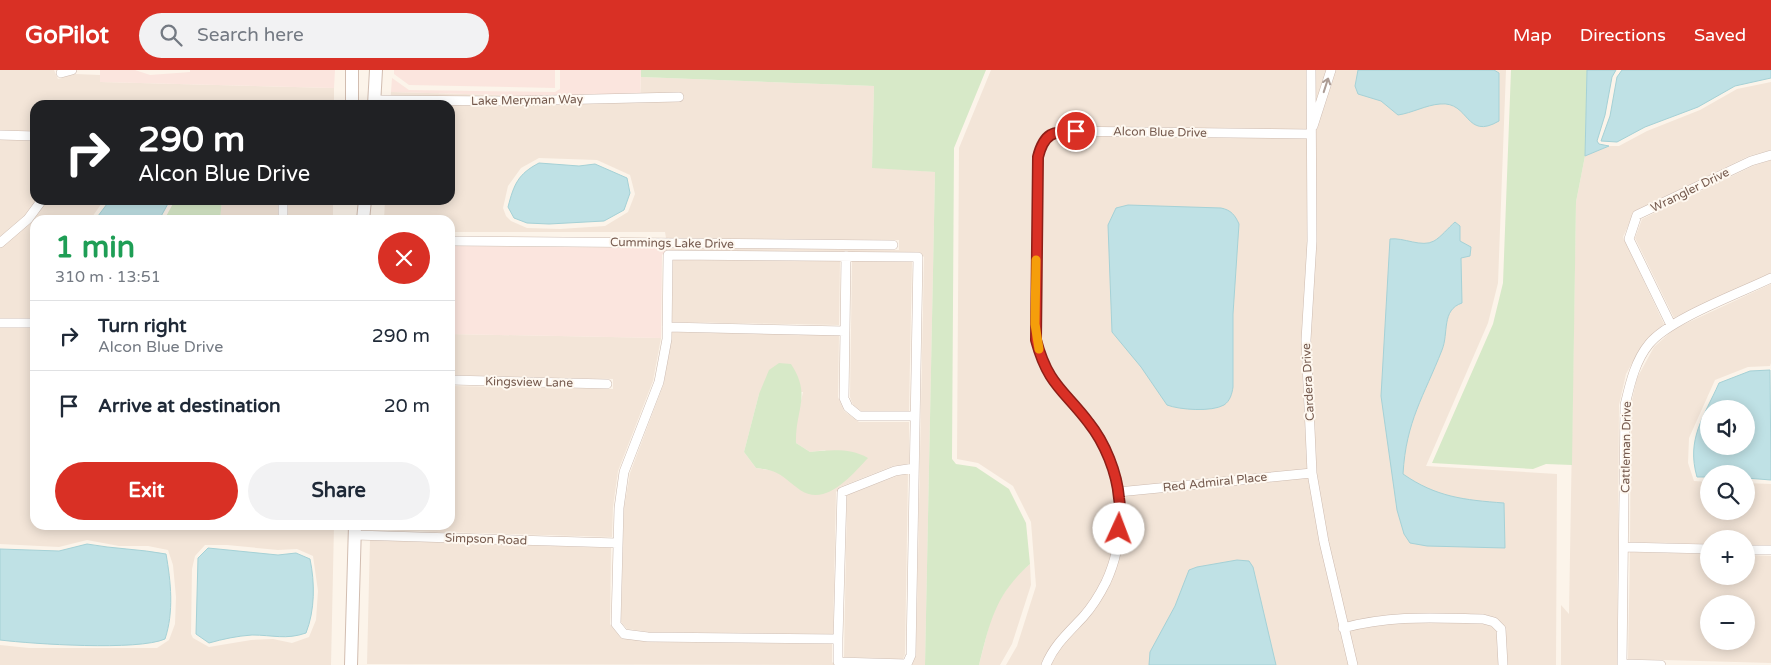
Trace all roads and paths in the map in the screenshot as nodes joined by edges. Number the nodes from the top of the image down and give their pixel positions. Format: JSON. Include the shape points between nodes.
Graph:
{"nodes":[{"id":1,"x":72,"y":70,"type":"edge"},
{"id":2,"x":352,"y":70,"type":"edge"},
{"id":3,"x":376,"y":70,"type":"edge"},
{"id":4,"x":1311,"y":70,"type":"edge"},
{"id":5,"x":1332,"y":70,"type":"edge"},
{"id":6,"x":61,"y":73,"type":"dead end"},
{"id":7,"x":679,"y":97,"type":"dead end"},
{"id":8,"x":352,"y":100,"type":"edge"},
{"id":9,"x":375,"y":100,"type":"edge"},
{"id":10,"x":455,"y":101,"type":"edge"},
{"id":11,"x":1310,"y":134,"type":"junction"},
{"id":12,"x":0,"y":135,"type":"edge"},
{"id":13,"x":30,"y":136,"type":"edge"},
{"id":14,"x":1771,"y":155,"type":"edge"},
{"id":15,"x":38,"y":205,"type":"edge"},
{"id":16,"x":30,"y":215,"type":"edge"},
{"id":17,"x":30,"y":215,"type":"edge"},
{"id":18,"x":455,"y":241,"type":"edge"},
{"id":19,"x":0,"y":243,"type":"edge"},
{"id":20,"x":894,"y":245,"type":"dead end"},
{"id":21,"x":846,"y":256,"type":"junction"},
{"id":22,"x":1771,"y":278,"type":"edge"},
{"id":23,"x":0,"y":323,"type":"edge"},
{"id":24,"x":30,"y":323,"type":"edge"},
{"id":25,"x":1671,"y":325,"type":"junction"},
{"id":26,"x":667,"y":327,"type":"junction"},
{"id":27,"x":845,"y":330,"type":"junction"},
{"id":28,"x":455,"y":380,"type":"edge"},
{"id":29,"x":607,"y":384,"type":"dead end"},
{"id":30,"x":915,"y":416,"type":"junction"},
{"id":31,"x":914,"y":468,"type":"junction"},
{"id":32,"x":1312,"y":473,"type":"junction"},
{"id":33,"x":1118,"y":492,"type":"junction"},
{"id":34,"x":355,"y":530,"type":"edge"},
{"id":35,"x":617,"y":543,"type":"junction"},
{"id":36,"x":1624,"y":547,"type":"junction"},
{"id":37,"x":1700,"y":549,"type":"edge"},
{"id":38,"x":1755,"y":550,"type":"edge"},
{"id":39,"x":1771,"y":550,"type":"edge"},
{"id":40,"x":1343,"y":628,"type":"junction"},
{"id":41,"x":838,"y":639,"type":"junction"},
{"id":42,"x":1622,"y":664,"type":"edge"},
{"id":43,"x":351,"y":665,"type":"edge"},
{"id":44,"x":1046,"y":665,"type":"edge"},
{"id":45,"x":1353,"y":665,"type":"edge"},
{"id":46,"x":1503,"y":665,"type":"edge"},
{"id":47,"x":1661,"y":665,"type":"edge"}],
"edges":[{"from":1,"to":6,"type":"street"},
{"from":2,"to":8,"type":"main road"},
{"from":3,"to":9,"type":"main road"},
{"from":4,"to":11,"type":"street","name":"Cardera Drive"},
{"from":11,"to":5,"type":"street","name":"Cardera Drive","one_way":true},
{"from":7,"to":10,"type":"street","name":"Lake Meryman Way"},
{"from":11,"to":32,"type":"street","name":"Cardera Drive","via":[[1312,264],[1306,340]]},
{"from":11,"to":33,"type":"street","name":"Alcon Blue Drive","via":[[1057,131],[1040,147],[1036,340],[1041,358],[1057,388],[1098,436]]},
{"from":12,"to":13,"type":"street"},
{"from":14,"to":25,"type":"street","name":"Wrangler Drive","via":[[1751,161],[1637,215],[1628,238]]},
{"from":15,"to":16,"type":"street"},
{"from":17,"to":19,"type":"street"},
{"from":18,"to":20,"type":"street","name":"Cummings Lake Drive"},
{"from":21,"to":26,"type":"street","via":[[668,254]]},
{"from":21,"to":27,"type":"street"},
{"from":21,"to":30,"type":"street","via":[[918,257]]},
{"from":22,"to":25,"type":"street","name":"Cattleman Drive"},
{"from":23,"to":24,"type":"street"},
{"from":25,"to":36,"type":"street","name":"Cattleman Drive","via":[[1649,344],[1631,377],[1625,405]]},
{"from":26,"to":27,"type":"street"},
{"from":26,"to":35,"type":"street","via":[[659,382],[624,472]]},
{"from":27,"to":30,"type":"street","via":[[844,398],[848,408],[859,416]]},
{"from":28,"to":29,"type":"street","name":"Kingsview Lane"},
{"from":30,"to":31,"type":"street"},
{"from":31,"to":41,"type":"street","via":[[895,471],[842,492]]},
{"from":31,"to":41,"type":"street","via":[[910,655],[907,664],[838,662]]},
{"from":32,"to":33,"type":"street","name":"Red Admiral Place"},
{"from":32,"to":40,"type":"street","name":"Cardera Drive"},
{"from":33,"to":44,"type":"street","name":"Alcon Blue Drive","via":[[1119,529],[1115,556],[1106,581]]},
{"from":34,"to":35,"type":"street","name":"Simpson Road"},
{"from":34,"to":43,"type":"main road"},
{"from":35,"to":41,"type":"street","via":[[616,624],[624,634]]},
{"from":36,"to":37,"type":"street"},
{"from":36,"to":42,"type":"street","name":"Cattleman Drive"},
{"from":38,"to":39,"type":"street"},
{"from":40,"to":45,"type":"street","name":"Cardera Drive"},
{"from":40,"to":46,"type":"street","via":[[1400,617],[1494,622],[1502,629]]},
{"from":42,"to":47,"type":"street"}]}
